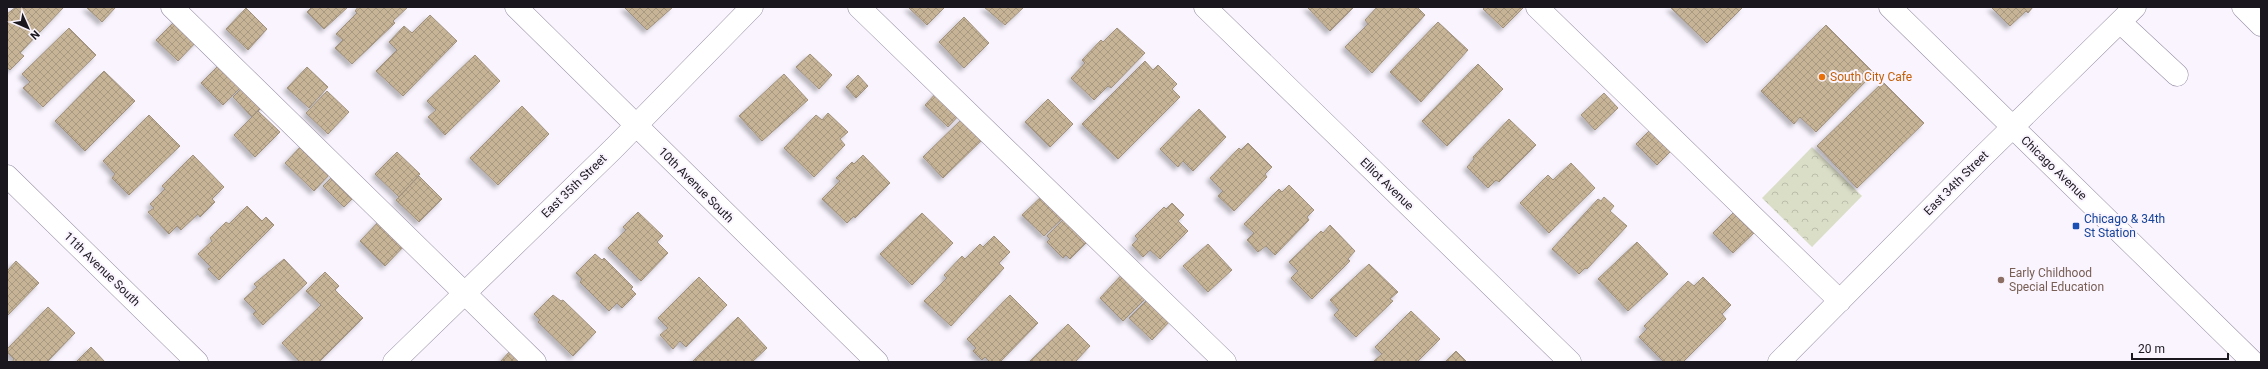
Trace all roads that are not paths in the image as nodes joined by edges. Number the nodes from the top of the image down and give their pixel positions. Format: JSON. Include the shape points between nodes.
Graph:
{"nodes":[{"id":1,"x":172,"y":7,"type":"edge"},
{"id":2,"x":516,"y":7,"type":"edge"},
{"id":3,"x":752,"y":7,"type":"edge"},
{"id":4,"x":859,"y":7,"type":"edge"},
{"id":5,"x":1204,"y":7,"type":"edge"},
{"id":6,"x":1537,"y":7,"type":"edge"},
{"id":7,"x":1890,"y":7,"type":"edge"},
{"id":8,"x":2243,"y":7,"type":"edge"},
{"id":9,"x":2127,"y":14,"type":"edge"},
{"id":10,"x":2261,"y":25,"type":"edge"},
{"id":11,"x":2177,"y":75,"type":"dead end"},
{"id":12,"x":636,"y":125,"type":"junction"},
{"id":13,"x":2012,"y":127,"type":"junction"},
{"id":14,"x":7,"y":176,"type":"edge"},
{"id":15,"x":464,"y":294,"type":"junction"},
{"id":16,"x":1840,"y":301,"type":"junction"},
{"id":17,"x":197,"y":362,"type":"edge"},
{"id":18,"x":394,"y":362,"type":"edge"},
{"id":19,"x":535,"y":362,"type":"edge"},
{"id":20,"x":877,"y":362,"type":"edge"},
{"id":21,"x":1225,"y":362,"type":"edge"},
{"id":22,"x":1570,"y":362,"type":"edge"},
{"id":23,"x":1779,"y":362,"type":"edge"},
{"id":24,"x":2253,"y":362,"type":"edge"}],
"edges":[{"from":1,"to":15,"type":"street"},
{"from":2,"to":12,"type":"street","name":"10th Avenue South"},
{"from":3,"to":12,"type":"street","name":"East 35th Street"},
{"from":4,"to":21,"type":"street"},
{"from":5,"to":22,"type":"street","name":"Elliot Avenue"},
{"from":6,"to":16,"type":"street"},
{"from":7,"to":13,"type":"street","name":"Chicago Avenue"},
{"from":8,"to":10,"type":"street"},
{"from":9,"to":11,"type":"street"},
{"from":9,"to":13,"type":"street","name":"East 34th Street"},
{"from":12,"to":15,"type":"street","name":"East 35th Street"},
{"from":12,"to":20,"type":"street","name":"10th Avenue South"},
{"from":13,"to":16,"type":"street","name":"East 34th Street"},
{"from":13,"to":24,"type":"street","name":"Chicago Avenue"},
{"from":14,"to":17,"type":"street","name":"11th Avenue South"},
{"from":15,"to":18,"type":"street","name":"East 35th Street"},
{"from":15,"to":19,"type":"street"},
{"from":16,"to":23,"type":"street","name":"East 34th Street"}]}
